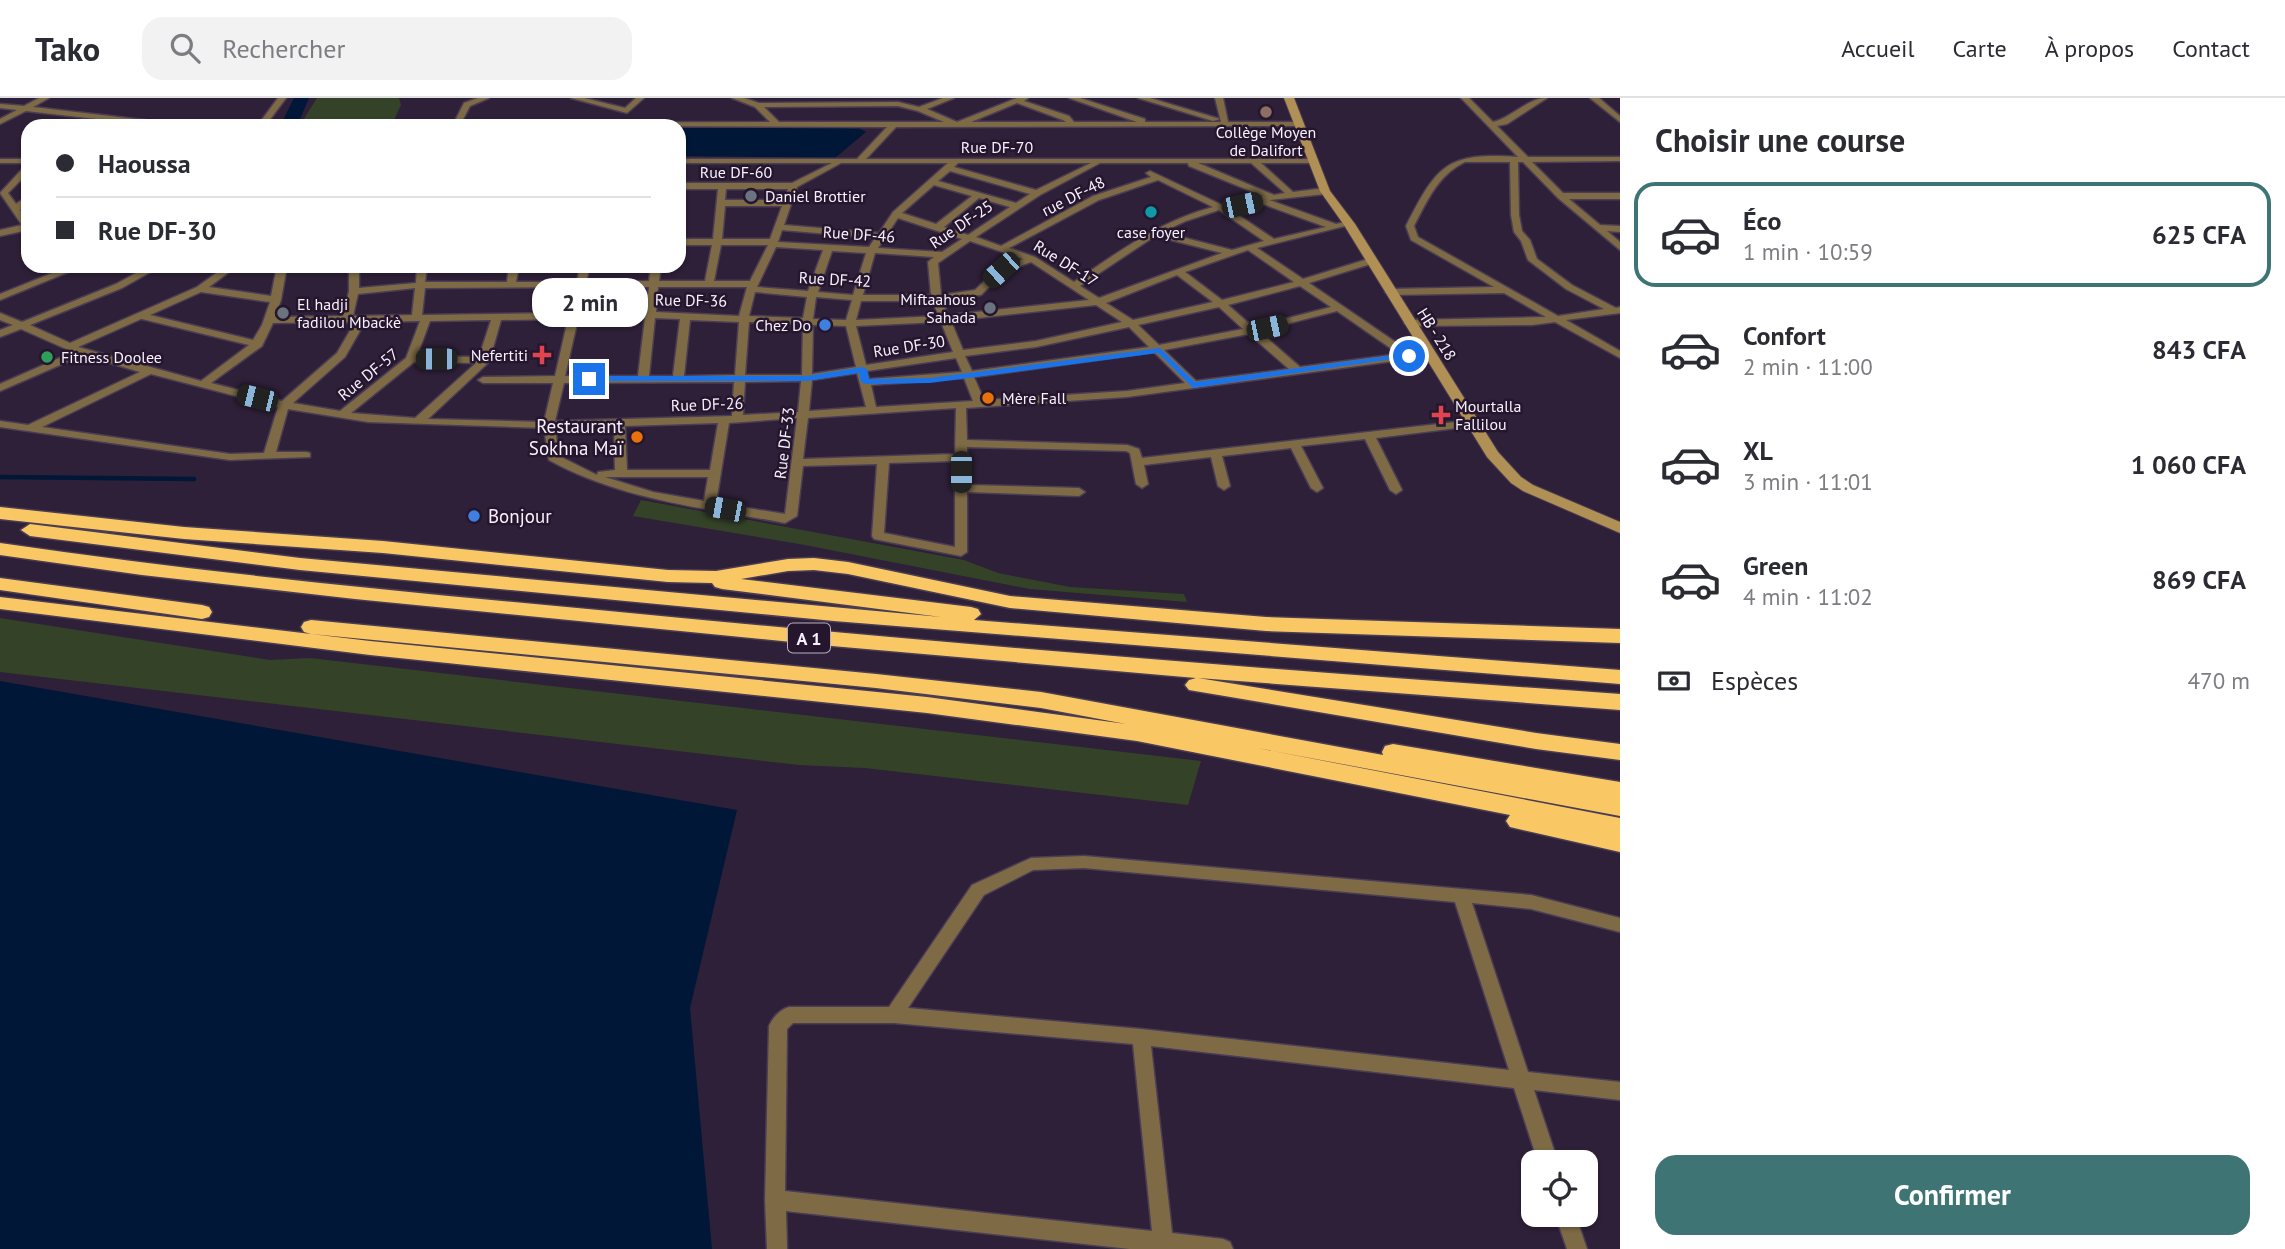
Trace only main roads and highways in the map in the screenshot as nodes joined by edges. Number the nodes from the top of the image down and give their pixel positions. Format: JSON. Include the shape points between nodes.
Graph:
{"nodes":[{"id":1,"x":1289,"y":98,"type":"edge"},
{"id":2,"x":0,"y":513,"type":"edge"},
{"id":3,"x":0,"y":525,"type":"edge"},
{"id":4,"x":1620,"y":528,"type":"edge"},
{"id":5,"x":0,"y":549,"type":"edge"},
{"id":6,"x":668,"y":576,"type":"junction"},
{"id":7,"x":0,"y":584,"type":"edge"},
{"id":8,"x":0,"y":603,"type":"edge"},
{"id":9,"x":1620,"y":636,"type":"edge"},
{"id":10,"x":867,"y":644,"type":"junction"},
{"id":11,"x":1251,"y":650,"type":"junction"},
{"id":12,"x":1620,"y":677,"type":"edge"},
{"id":13,"x":1620,"y":702,"type":"edge"},
{"id":14,"x":1141,"y":725,"type":"junction"},
{"id":15,"x":1620,"y":752,"type":"edge"},
{"id":16,"x":1620,"y":791,"type":"edge"},
{"id":17,"x":1620,"y":807,"type":"edge"},
{"id":18,"x":1620,"y":827,"type":"edge"},
{"id":19,"x":1620,"y":843,"type":"edge"}],
"edges":[{"from":1,"to":4,"type":"main road","name":"HB - 218","via":[[1325,191],[1492,454],[1516,480]]},
{"from":2,"to":6,"type":"highway"},
{"from":3,"to":11,"type":"highway","number":"A 1","via":[[267,560],[869,619]]},
{"from":5,"to":10,"type":"highway","number":"A 1","via":[[197,576]]},
{"from":6,"to":9,"type":"highway","via":[[716,577],[814,564],[1010,602],[1067,608],[1266,624]]},
{"from":6,"to":11,"type":"highway"},
{"from":7,"to":14,"type":"highway","via":[[286,624],[1041,700]]},
{"from":8,"to":14,"type":"highway","via":[[370,648]]},
{"from":10,"to":13,"type":"highway","number":"A 1"},
{"from":10,"to":15,"type":"highway","via":[[1222,688]]},
{"from":11,"to":12,"type":"highway","number":"A 1"},
{"from":14,"to":16,"type":"highway","via":[[1428,757]]},
{"from":14,"to":17,"type":"highway"},
{"from":14,"to":18,"type":"highway"},
{"from":14,"to":19,"type":"highway"}]}
